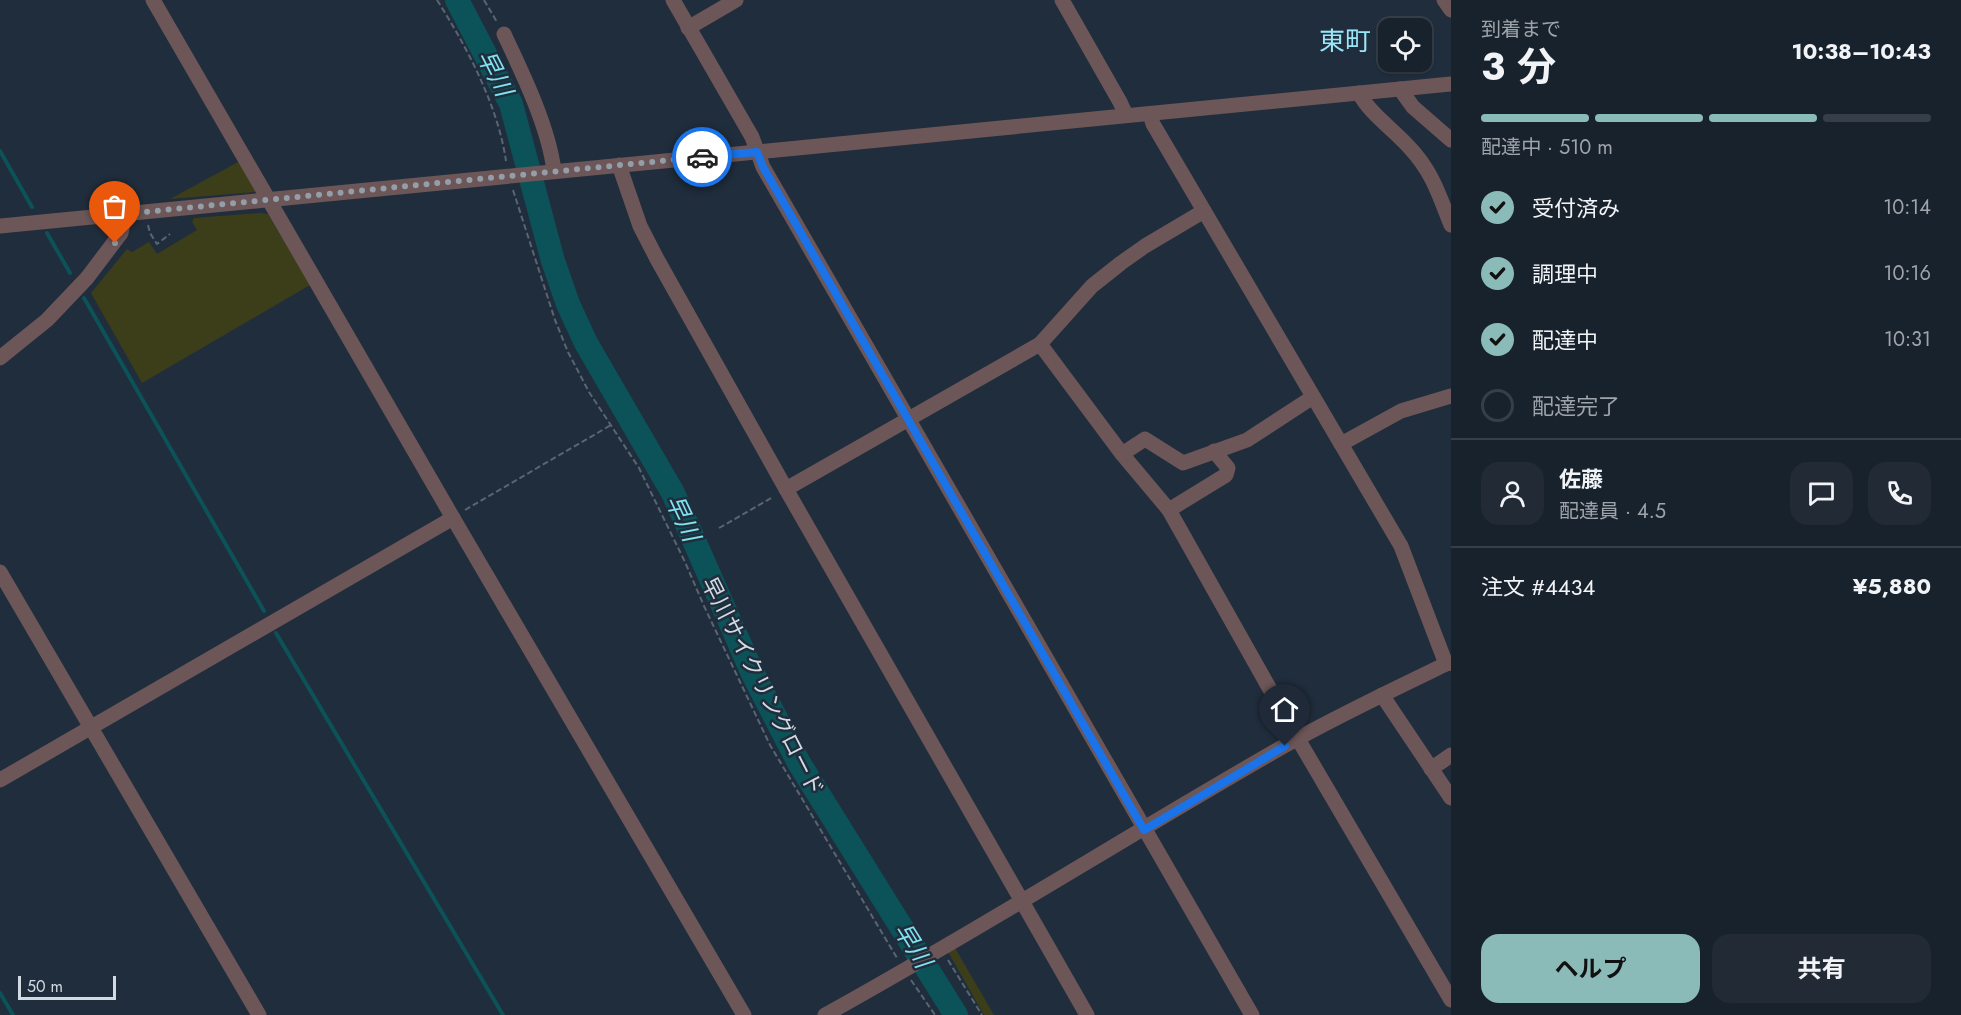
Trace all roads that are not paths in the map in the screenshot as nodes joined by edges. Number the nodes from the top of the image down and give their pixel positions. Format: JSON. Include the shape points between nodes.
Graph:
{"nodes":[{"id":1,"x":153,"y":0,"type":"edge"},
{"id":2,"x":672,"y":0,"type":"edge"},
{"id":3,"x":736,"y":0,"type":"edge"},
{"id":4,"x":1062,"y":0,"type":"edge"},
{"id":5,"x":1444,"y":0,"type":"edge"},
{"id":6,"x":1451,"y":10,"type":"edge"},
{"id":7,"x":688,"y":28,"type":"junction"},
{"id":8,"x":504,"y":34,"type":"road end"},
{"id":9,"x":1451,"y":84,"type":"edge"},
{"id":10,"x":1400,"y":88,"type":"junction"},
{"id":11,"x":1359,"y":93,"type":"junction"},
{"id":12,"x":1150,"y":114,"type":"junction"},
{"id":13,"x":1126,"y":115,"type":"junction"},
{"id":14,"x":1451,"y":140,"type":"edge"},
{"id":15,"x":757,"y":152,"type":"junction"},
{"id":16,"x":619,"y":165,"type":"junction"},
{"id":17,"x":552,"y":172,"type":"junction"},
{"id":18,"x":269,"y":201,"type":"junction"},
{"id":19,"x":1204,"y":211,"type":"junction"},
{"id":20,"x":124,"y":214,"type":"junction"},
{"id":21,"x":1451,"y":225,"type":"edge"},
{"id":22,"x":0,"y":226,"type":"edge"},
{"id":23,"x":1040,"y":344,"type":"junction"},
{"id":24,"x":0,"y":358,"type":"edge"},
{"id":25,"x":1451,"y":396,"type":"edge"},
{"id":26,"x":1313,"y":397,"type":"junction"},
{"id":27,"x":908,"y":420,"type":"junction"},
{"id":28,"x":1341,"y":444,"type":"junction"},
{"id":29,"x":1214,"y":451,"type":"junction"},
{"id":30,"x":1122,"y":454,"type":"junction"},
{"id":31,"x":786,"y":489,"type":"junction"},
{"id":32,"x":1169,"y":510,"type":"junction"},
{"id":33,"x":453,"y":518,"type":"junction"},
{"id":34,"x":0,"y":572,"type":"edge"},
{"id":35,"x":1449,"y":663,"type":"edge"},
{"id":36,"x":1382,"y":695,"type":"junction"},
{"id":37,"x":91,"y":727,"type":"junction"},
{"id":38,"x":1298,"y":739,"type":"junction"},
{"id":39,"x":1451,"y":755,"type":"edge"},
{"id":40,"x":1431,"y":769,"type":"junction"},
{"id":41,"x":0,"y":780,"type":"edge"},
{"id":42,"x":1451,"y":798,"type":"edge"},
{"id":43,"x":1144,"y":830,"type":"junction"},
{"id":44,"x":1021,"y":901,"type":"junction"},
{"id":45,"x":1451,"y":1000,"type":"edge"},
{"id":46,"x":259,"y":1015,"type":"edge"},
{"id":47,"x":744,"y":1015,"type":"edge"},
{"id":48,"x":825,"y":1015,"type":"edge"},
{"id":49,"x":1087,"y":1015,"type":"edge"},
{"id":50,"x":1252,"y":1015,"type":"edge"}],
"edges":[{"from":1,"to":18,"type":"street"},
{"from":2,"to":7,"type":"street"},
{"from":3,"to":7,"type":"street"},
{"from":4,"to":13,"type":"street"},
{"from":5,"to":6,"type":"street"},
{"from":7,"to":15,"type":"street"},
{"from":8,"to":17,"type":"street","via":[[547,140]]},
{"from":9,"to":10,"type":"street"},
{"from":10,"to":11,"type":"street"},
{"from":10,"to":14,"type":"street","via":[[1413,107]]},
{"from":11,"to":12,"type":"street"},
{"from":11,"to":21,"type":"street","via":[[1432,175]]},
{"from":12,"to":13,"type":"street"},
{"from":12,"to":19,"type":"street"},
{"from":13,"to":15,"type":"street"},
{"from":15,"to":16,"type":"street"},
{"from":15,"to":27,"type":"street"},
{"from":16,"to":17,"type":"street"},
{"from":16,"to":31,"type":"street","via":[[648,242]]},
{"from":17,"to":18,"type":"street"},
{"from":18,"to":20,"type":"street"},
{"from":18,"to":33,"type":"street"},
{"from":19,"to":23,"type":"street","via":[[1145,246],[1092,286]]},
{"from":19,"to":26,"type":"street"},
{"from":20,"to":22,"type":"street"},
{"from":20,"to":24,"type":"street","via":[[121,233],[87,278],[47,320]]},
{"from":23,"to":27,"type":"street"},
{"from":23,"to":30,"type":"street"},
{"from":25,"to":28,"type":"street","via":[[1401,411]]},
{"from":26,"to":28,"type":"street"},
{"from":26,"to":29,"type":"street","via":[[1247,440]]},
{"from":27,"to":31,"type":"street"},
{"from":27,"to":43,"type":"street"},
{"from":28,"to":35,"type":"street","via":[[1401,546]]},
{"from":29,"to":30,"type":"street","via":[[1183,463],[1145,439]]},
{"from":29,"to":32,"type":"street","via":[[1228,468],[1226,475]]},
{"from":30,"to":32,"type":"street"},
{"from":31,"to":44,"type":"street"},
{"from":32,"to":38,"type":"street"},
{"from":33,"to":37,"type":"street"},
{"from":33,"to":47,"type":"street"},
{"from":34,"to":37,"type":"street"},
{"from":35,"to":36,"type":"street"},
{"from":36,"to":38,"type":"street"},
{"from":36,"to":40,"type":"street"},
{"from":37,"to":41,"type":"street"},
{"from":37,"to":46,"type":"street"},
{"from":38,"to":43,"type":"street"},
{"from":38,"to":45,"type":"street"},
{"from":39,"to":40,"type":"street"},
{"from":40,"to":42,"type":"street"},
{"from":43,"to":44,"type":"street"},
{"from":43,"to":50,"type":"street"},
{"from":44,"to":48,"type":"street"},
{"from":44,"to":49,"type":"street"}]}
